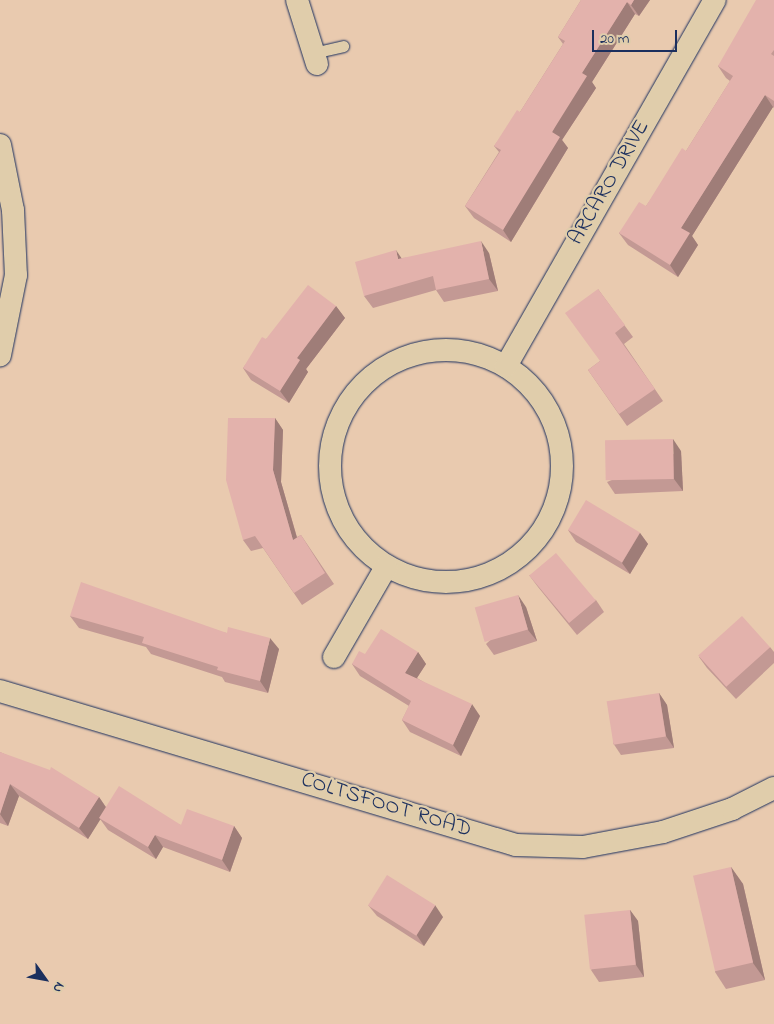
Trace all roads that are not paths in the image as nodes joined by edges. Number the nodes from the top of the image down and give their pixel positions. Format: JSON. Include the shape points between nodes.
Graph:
{"nodes":[{"id":1,"x":298,"y":0,"type":"edge"},
{"id":2,"x":715,"y":0,"type":"edge"},
{"id":3,"x":344,"y":46,"type":"dead end"},
{"id":4,"x":315,"y":59,"type":"joint"},
{"id":5,"x":0,"y":145,"type":"edge"},
{"id":6,"x":0,"y":355,"type":"edge"},
{"id":7,"x":506,"y":366,"type":"junction"},
{"id":8,"x":386,"y":567,"type":"junction"},
{"id":9,"x":334,"y":657,"type":"dead end"},
{"id":10,"x":0,"y":691,"type":"edge"},
{"id":11,"x":773,"y":791,"type":"edge"}],
"edges":[{"from":1,"to":4,"type":"street"},
{"from":2,"to":7,"type":"street","name":"ARCARO DRIVE"},
{"from":3,"to":4,"type":"lane"},
{"from":5,"to":6,"type":"street","via":[[13,210],[16,276]]},
{"from":7,"to":8,"type":"street","via":[[540,396],[559,437],[561,482],[546,525],[516,559],[475,580],[429,582]]},
{"from":7,"to":8,"type":"street","via":[[463,350],[417,353],[376,373],[346,407],[330,450],[333,495],[353,536]]},
{"from":8,"to":9,"type":"street"},
{"from":10,"to":11,"type":"street","name":"COLTSFOOT ROAD","via":[[516,845],[584,847],[663,832],[732,809]]}]}
